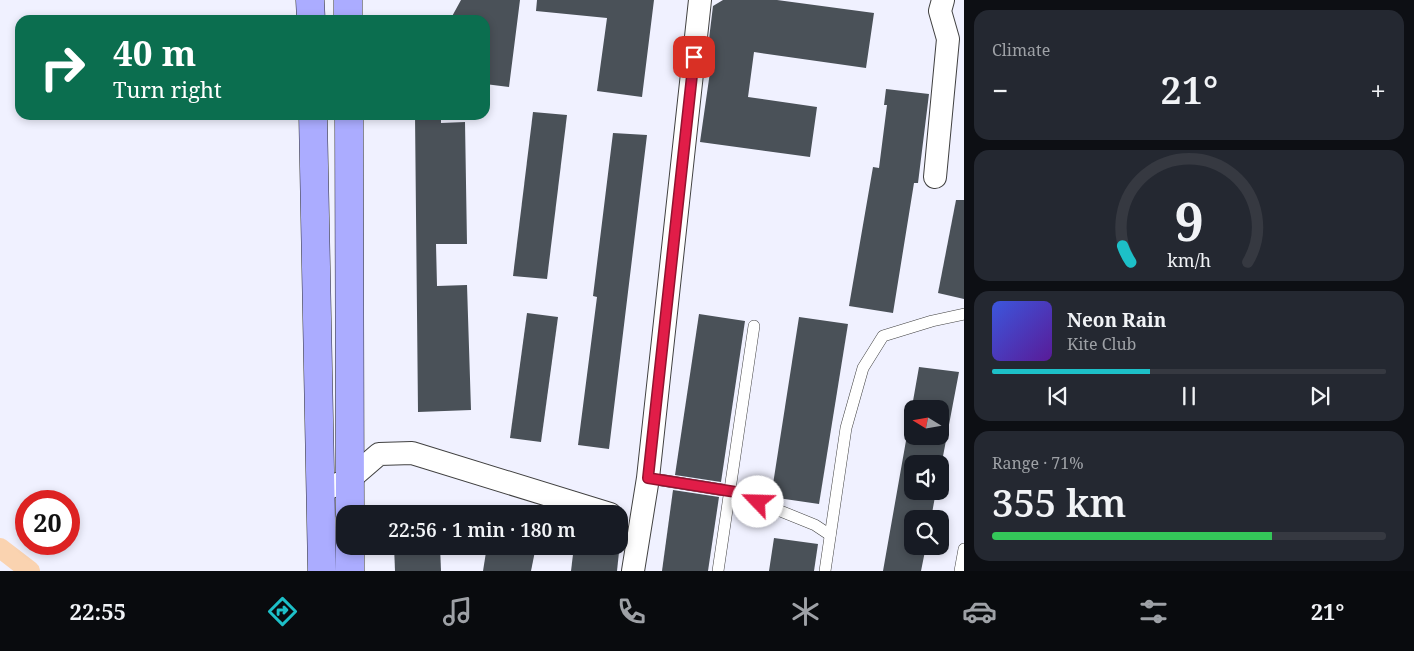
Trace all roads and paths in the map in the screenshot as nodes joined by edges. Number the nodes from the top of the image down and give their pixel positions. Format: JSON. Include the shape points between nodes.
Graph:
{"nodes":[{"id":1,"x":310,"y":0,"type":"edge"},
{"id":2,"x":348,"y":0,"type":"edge"},
{"id":3,"x":700,"y":0,"type":"edge"},
{"id":4,"x":943,"y":0,"type":"edge"},
{"id":5,"x":310,"y":15,"type":"edge"},
{"id":6,"x":348,"y":15,"type":"edge"},
{"id":7,"x":313,"y":120,"type":"edge"},
{"id":8,"x":349,"y":120,"type":"edge"},
{"id":9,"x":935,"y":177,"type":"dead end"},
{"id":10,"x":964,"y":314,"type":"edge"},
{"id":11,"x":754,"y":326,"type":"dead end"},
{"id":12,"x":648,"y":478,"type":"junction"},
{"id":13,"x":350,"y":479,"type":"junction"},
{"id":14,"x":321,"y":491,"type":"junction"},
{"id":15,"x":730,"y":491,"type":"junction"},
{"id":16,"x":350,"y":505,"type":"edge"},
{"id":17,"x":581,"y":505,"type":"edge"},
{"id":18,"x":630,"y":520,"type":"edge"},
{"id":19,"x":830,"y":535,"type":"junction"},
{"id":20,"x":964,"y":549,"type":"edge"},
{"id":21,"x":350,"y":555,"type":"edge"},
{"id":22,"x":322,"y":571,"type":"edge"},
{"id":23,"x":350,"y":571,"type":"edge"},
{"id":24,"x":633,"y":571,"type":"edge"},
{"id":25,"x":718,"y":571,"type":"edge"},
{"id":26,"x":825,"y":571,"type":"edge"},
{"id":27,"x":960,"y":571,"type":"edge"}],
"edges":[{"from":1,"to":5,"type":"main road"},
{"from":2,"to":6,"type":"main road"},
{"from":3,"to":12,"type":"street"},
{"from":4,"to":9,"type":"street","via":[[940,11],[948,39]]},
{"from":7,"to":14,"type":"main road"},
{"from":8,"to":13,"type":"main road"},
{"from":10,"to":19,"type":"lane","via":[[883,336],[863,368],[846,428]]},
{"from":11,"to":15,"type":"lane"},
{"from":12,"to":15,"type":"lane"},
{"from":12,"to":18,"type":"street"},
{"from":13,"to":14,"type":"street"},
{"from":13,"to":16,"type":"main road"},
{"from":13,"to":17,"type":"street","via":[[379,454],[412,453]]},
{"from":14,"to":22,"type":"main road"},
{"from":15,"to":19,"type":"lane","via":[[815,524]]},
{"from":15,"to":25,"type":"lane"},
{"from":18,"to":24,"type":"street"},
{"from":19,"to":26,"type":"lane"},
{"from":20,"to":27,"type":"lane"},
{"from":21,"to":23,"type":"main road"}]}
